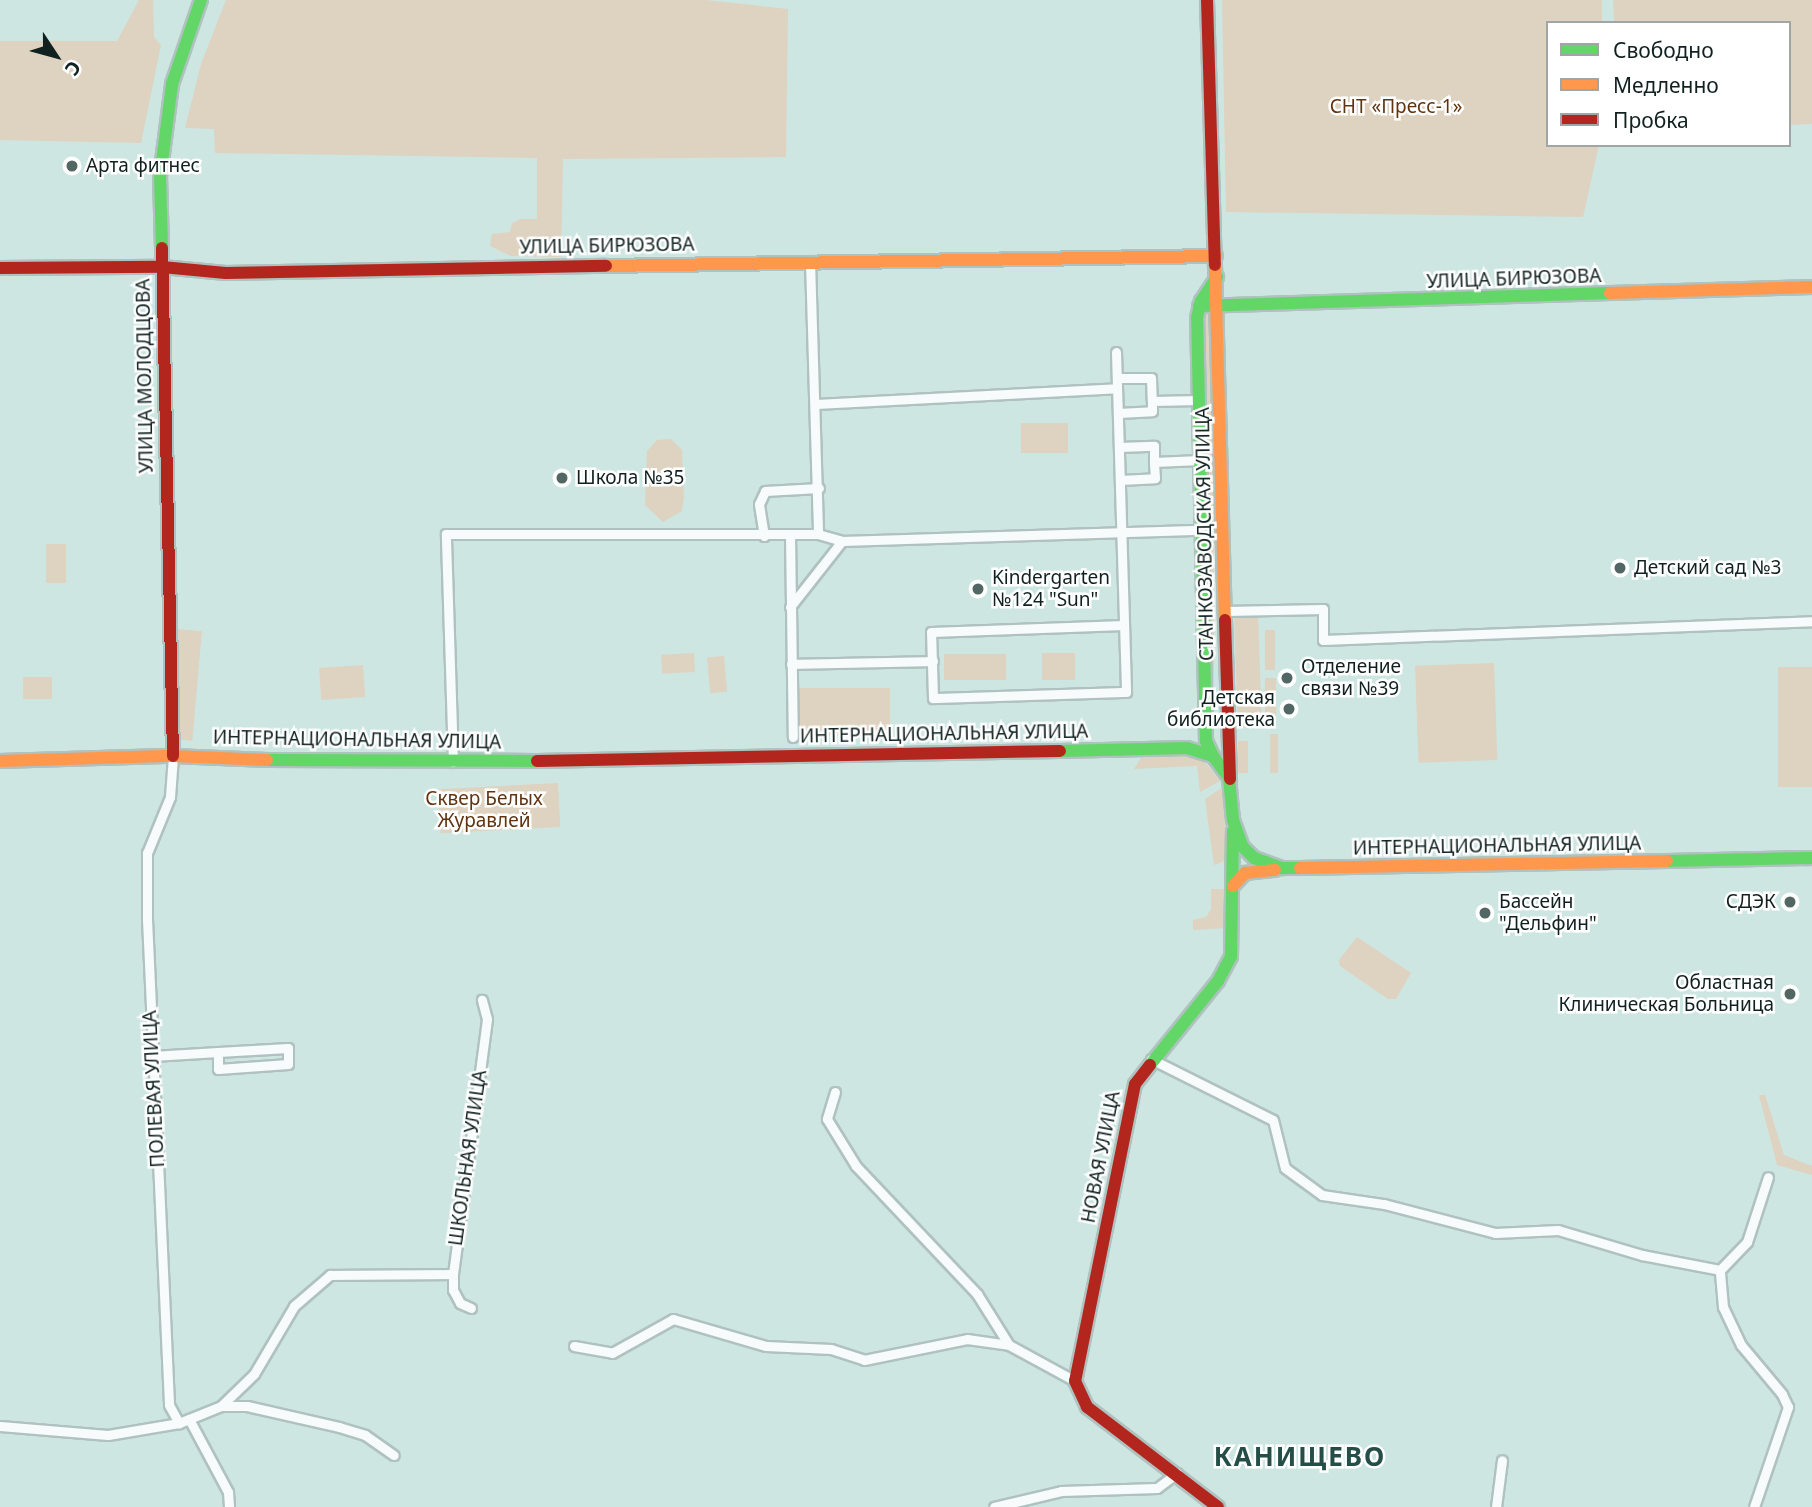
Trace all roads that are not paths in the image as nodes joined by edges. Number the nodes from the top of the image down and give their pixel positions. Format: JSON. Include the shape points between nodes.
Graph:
{"nodes":[{"id":1,"x":201,"y":0,"type":"edge"},
{"id":2,"x":1207,"y":0,"type":"edge"},
{"id":3,"x":1216,"y":256,"type":"junction"},
{"id":4,"x":810,"y":261,"type":"junction"},
{"id":5,"x":162,"y":267,"type":"junction"},
{"id":6,"x":0,"y":268,"type":"edge"},
{"id":7,"x":1217,"y":277,"type":"junction"},
{"id":8,"x":1812,"y":287,"type":"edge"},
{"id":9,"x":1199,"y":306,"type":"junction"},
{"id":10,"x":1218,"y":308,"type":"junction"},
{"id":11,"x":1116,"y":352,"type":"dead end"},
{"id":12,"x":1117,"y":383,"type":"junction"},
{"id":13,"x":1199,"y":400,"type":"junction"},
{"id":14,"x":1152,"y":401,"type":"junction"},
{"id":15,"x":816,"y":404,"type":"junction"},
{"id":16,"x":1118,"y":412,"type":"junction"},
{"id":17,"x":1119,"y":447,"type":"junction"},
{"id":18,"x":1200,"y":460,"type":"junction"},
{"id":19,"x":1154,"y":462,"type":"junction"},
{"id":20,"x":1120,"y":480,"type":"junction"},
{"id":21,"x":819,"y":488,"type":"junction"},
{"id":22,"x":1202,"y":530,"type":"junction"},
{"id":23,"x":790,"y":534,"type":"junction"},
{"id":24,"x":818,"y":534,"type":"junction"},
{"id":25,"x":1120,"y":534,"type":"junction"},
{"id":26,"x":764,"y":536,"type":"junction"},
{"id":27,"x":842,"y":541,"type":"junction"},
{"id":28,"x":790,"y":607,"type":"junction"},
{"id":29,"x":1226,"y":611,"type":"junction"},
{"id":30,"x":1812,"y":621,"type":"edge"},
{"id":31,"x":1124,"y":625,"type":"junction"},
{"id":32,"x":933,"y":660,"type":"junction"},
{"id":33,"x":791,"y":664,"type":"junction"},
{"id":34,"x":1206,"y":729,"type":"junction"},
{"id":35,"x":793,"y":737,"type":"dead end"},
{"id":36,"x":1230,"y":744,"type":"junction"},
{"id":37,"x":1187,"y":747,"type":"junction"},
{"id":38,"x":1213,"y":756,"type":"junction"},
{"id":39,"x":173,"y":757,"type":"junction"},
{"id":40,"x":0,"y":761,"type":"edge"},
{"id":41,"x":453,"y":762,"type":"junction"},
{"id":42,"x":1231,"y":789,"type":"junction"},
{"id":43,"x":1233,"y":821,"type":"junction"},
{"id":44,"x":1812,"y":858,"type":"edge"},
{"id":45,"x":1296,"y":869,"type":"junction"},
{"id":46,"x":1233,"y":887,"type":"junction"},
{"id":47,"x":482,"y":1000,"type":"dead end"},
{"id":48,"x":218,"y":1052,"type":"junction"},
{"id":49,"x":152,"y":1056,"type":"junction"},
{"id":50,"x":1151,"y":1059,"type":"junction"},
{"id":51,"x":835,"y":1092,"type":"dead end"},
{"id":52,"x":1768,"y":1177,"type":"dead end"},
{"id":53,"x":1720,"y":1270,"type":"junction"},
{"id":54,"x":453,"y":1273,"type":"junction"},
{"id":55,"x":471,"y":1308,"type":"dead end"},
{"id":56,"x":1009,"y":1345,"type":"junction"},
{"id":57,"x":574,"y":1346,"type":"dead end"},
{"id":58,"x":1075,"y":1381,"type":"junction"},
{"id":59,"x":221,"y":1406,"type":"junction"},
{"id":60,"x":189,"y":1419,"type":"junction"},
{"id":61,"x":179,"y":1423,"type":"junction"},
{"id":62,"x":0,"y":1426,"type":"edge"},
{"id":63,"x":394,"y":1455,"type":"dead end"},
{"id":64,"x":1502,"y":1460,"type":"dead end"},
{"id":65,"x":1177,"y":1473,"type":"junction"},
{"id":66,"x":229,"y":1507,"type":"edge"},
{"id":67,"x":994,"y":1507,"type":"edge"},
{"id":68,"x":1217,"y":1507,"type":"edge"},
{"id":69,"x":1496,"y":1507,"type":"edge"},
{"id":70,"x":1754,"y":1507,"type":"edge"}],
"edges":[{"from":1,"to":5,"type":"street","name":"УЛИЦА МОЛОДЦОВА","via":[[181,53],[165,122],[160,177]]},
{"from":2,"to":3,"type":"street","name":"СТАНКОЗАВОДСКАЯ УЛИЦА"},
{"from":3,"to":4,"type":"street","name":"УЛИЦА БИРЮЗОВА"},
{"from":3,"to":7,"type":"street","name":"СТАНКОЗАВОДСКАЯ УЛИЦА"},
{"from":4,"to":5,"type":"street","name":"УЛИЦА БИРЮЗОВА","via":[[226,273]]},
{"from":4,"to":15,"type":"street"},
{"from":5,"to":6,"type":"street","name":"УЛИЦА БИРЮЗОВА"},
{"from":5,"to":39,"type":"street","name":"УЛИЦА МОЛОДЦОВА"},
{"from":7,"to":9,"type":"street"},
{"from":7,"to":10,"type":"street","name":"СТАНКОЗАВОДСКАЯ УЛИЦА"},
{"from":8,"to":10,"type":"street","name":"УЛИЦА БИРЮЗОВА"},
{"from":9,"to":10,"type":"street","name":"УЛИЦА БИРЮЗОВА","via":[[1207,303]]},
{"from":9,"to":13,"type":"street","name":"СТАНКОЗАВОДСКАЯ УЛИЦА"},
{"from":10,"to":29,"type":"street","name":"СТАНКОЗАВОДСКАЯ УЛИЦА"},
{"from":11,"to":12,"type":"street"},
{"from":12,"to":14,"type":"street","via":[[1151,378]]},
{"from":12,"to":15,"type":"street"},
{"from":12,"to":16,"type":"street"},
{"from":13,"to":14,"type":"street"},
{"from":13,"to":18,"type":"street","name":"СТАНКОЗАВОДСКАЯ УЛИЦА"},
{"from":14,"to":16,"type":"street","via":[[1152,411]]},
{"from":15,"to":21,"type":"street"},
{"from":16,"to":17,"type":"street"},
{"from":17,"to":19,"type":"street","via":[[1154,446]]},
{"from":17,"to":20,"type":"street"},
{"from":18,"to":19,"type":"street"},
{"from":18,"to":22,"type":"street","name":"СТАНКОЗАВОДСКАЯ УЛИЦА"},
{"from":19,"to":20,"type":"street","via":[[1154,478]]},
{"from":20,"to":25,"type":"street"},
{"from":21,"to":24,"type":"street"},
{"from":21,"to":26,"type":"street","via":[[765,491],[759,504]]},
{"from":22,"to":25,"type":"street"},
{"from":22,"to":34,"type":"street","name":"СТАНКОЗАВОДСКАЯ УЛИЦА"},
{"from":23,"to":24,"type":"street"},
{"from":23,"to":26,"type":"street"},
{"from":23,"to":28,"type":"street"},
{"from":24,"to":27,"type":"street"},
{"from":25,"to":27,"type":"street"},
{"from":25,"to":31,"type":"street"},
{"from":26,"to":41,"type":"street","via":[[446,534]]},
{"from":27,"to":28,"type":"street"},
{"from":28,"to":33,"type":"street"},
{"from":29,"to":30,"type":"street","via":[[1323,609],[1323,640]]},
{"from":29,"to":36,"type":"street","name":"СТАНКОЗАВОДСКАЯ УЛИЦА"},
{"from":31,"to":32,"type":"street","via":[[931,632]]},
{"from":31,"to":32,"type":"street","via":[[1126,692],[933,698]]},
{"from":32,"to":33,"type":"street"},
{"from":33,"to":35,"type":"street"},
{"from":34,"to":37,"type":"street","via":[[1200,742]]},
{"from":34,"to":38,"type":"street","name":"СТАНКОЗАВОДСКАЯ УЛИЦА"},
{"from":36,"to":38,"type":"street","via":[[1223,757]]},
{"from":36,"to":42,"type":"street","name":"СТАНКОЗАВОДСКАЯ УЛИЦА"},
{"from":37,"to":38,"type":"street","name":"ИНТЕРНАЦИОНАЛЬНАЯ УЛИЦА"},
{"from":37,"to":41,"type":"street","name":"ИНТЕРНАЦИОНАЛЬНАЯ УЛИЦА"},
{"from":38,"to":42,"type":"street","name":"ИНТЕРНАЦИОНАЛЬНАЯ УЛИЦА","via":[[1223,766]]},
{"from":39,"to":40,"type":"street","name":"ИНТЕРНАЦИОНАЛЬНАЯ УЛИЦА"},
{"from":39,"to":41,"type":"street","name":"ИНТЕРНАЦИОНАЛЬНАЯ УЛИЦА"},
{"from":39,"to":49,"type":"street","name":"ПОЛЕВАЯ УЛИЦА","via":[[170,797],[147,853]]},
{"from":42,"to":43,"type":"street","name":"ИНТЕРНАЦИОНАЛЬНАЯ УЛИЦА"},
{"from":43,"to":45,"type":"street","name":"ИНТЕРНАЦИОНАЛЬНАЯ УЛИЦА","via":[[1243,847],[1254,858]]},
{"from":43,"to":46,"type":"street","name":"НОВАЯ УЛИЦА"},
{"from":44,"to":45,"type":"street","name":"ИНТЕРНАЦИОНАЛЬНАЯ УЛИЦА"},
{"from":45,"to":46,"type":"street","via":[[1251,871]]},
{"from":46,"to":50,"type":"street","name":"НОВАЯ УЛИЦА","via":[[1233,950],[1228,966]]},
{"from":47,"to":54,"type":"street","name":"ШКОЛЬНАЯ УЛИЦА","via":[[487,1019]]},
{"from":48,"to":48,"type":"street","via":[[288,1048],[288,1065],[218,1069]]},
{"from":48,"to":49,"type":"street"},
{"from":49,"to":61,"type":"street","name":"ПОЛЕВАЯ УЛИЦА","via":[[169,1405]]},
{"from":50,"to":53,"type":"street","via":[[1273,1120],[1285,1168],[1322,1195],[1384,1203],[1496,1233],[1558,1230],[1642,1255]]},
{"from":50,"to":58,"type":"street","name":"НОВАЯ УЛИЦА","via":[[1135,1084]]},
{"from":51,"to":56,"type":"street","via":[[827,1119],[856,1166],[977,1294]]},
{"from":52,"to":53,"type":"street","via":[[1747,1242]]},
{"from":53,"to":70,"type":"street","via":[[1723,1307],[1741,1345],[1788,1407]]},
{"from":54,"to":55,"type":"street","name":"ШКОЛЬНАЯ УЛИЦА","via":[[453,1290],[460,1303]]},
{"from":54,"to":59,"type":"street","via":[[330,1275],[294,1306],[254,1374]]},
{"from":56,"to":57,"type":"street","via":[[967,1339],[864,1360],[831,1349],[766,1346],[673,1319],[612,1353]]},
{"from":56,"to":58,"type":"street"},
{"from":58,"to":65,"type":"street","via":[[1087,1407]]},
{"from":59,"to":60,"type":"street"},
{"from":59,"to":63,"type":"street","via":[[247,1406],[339,1427],[365,1435]]},
{"from":60,"to":61,"type":"street"},
{"from":60,"to":66,"type":"street","via":[[228,1492]]},
{"from":61,"to":62,"type":"street","via":[[108,1434]]},
{"from":64,"to":69,"type":"street"},
{"from":65,"to":67,"type":"street","via":[[1157,1488],[1061,1491]]},
{"from":65,"to":68,"type":"street"}]}
